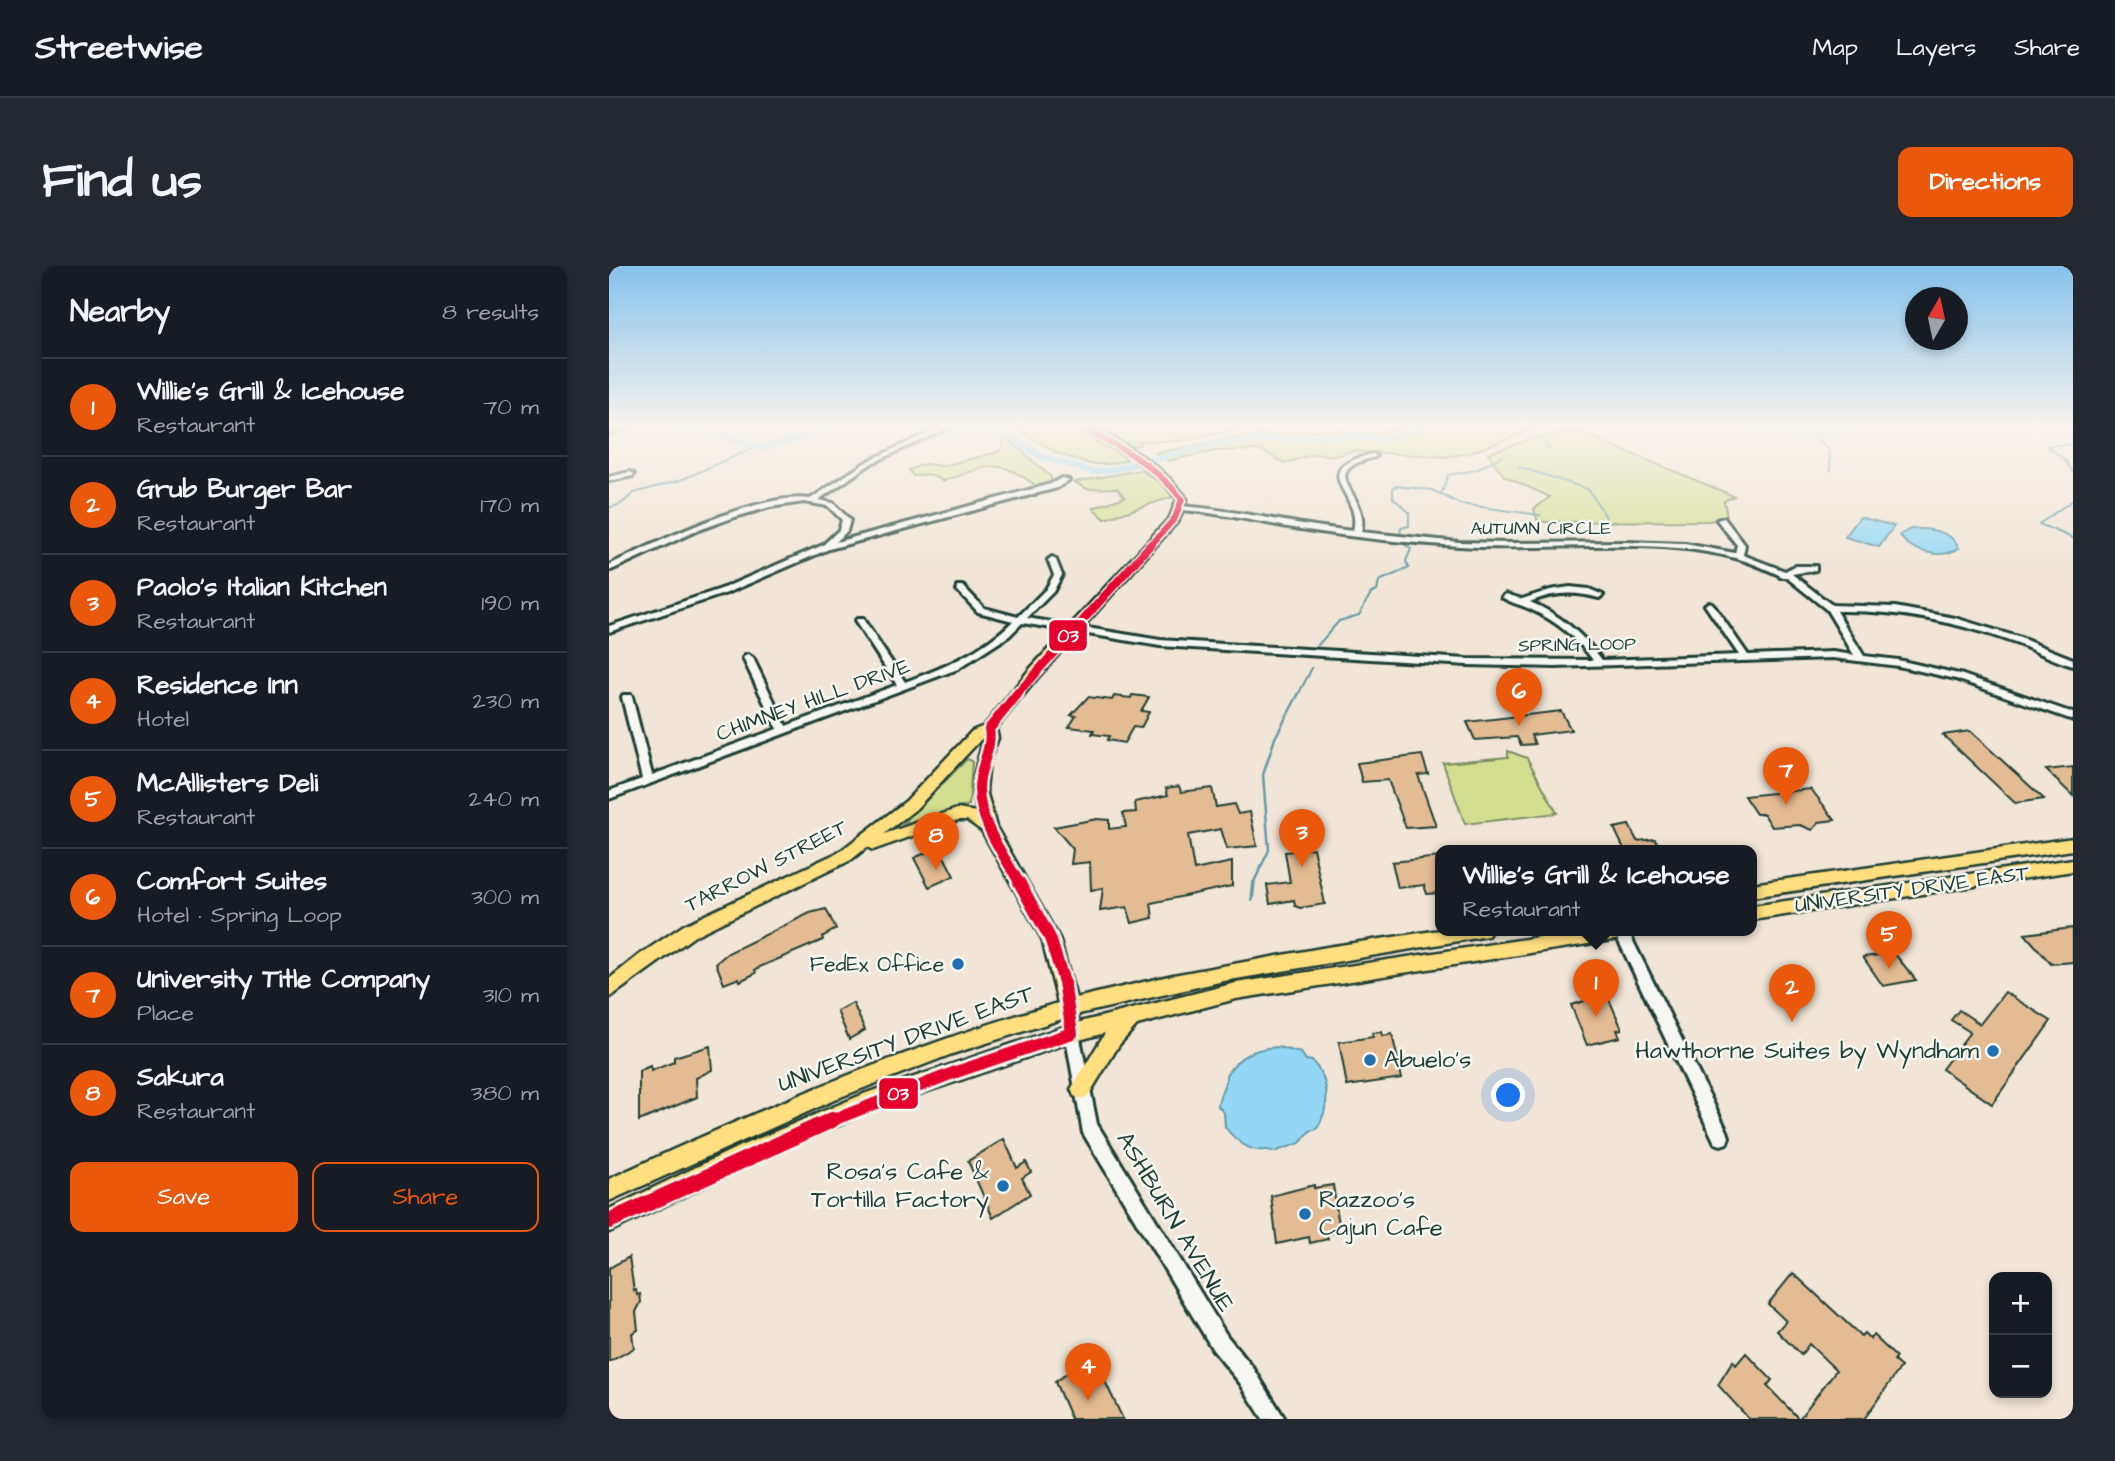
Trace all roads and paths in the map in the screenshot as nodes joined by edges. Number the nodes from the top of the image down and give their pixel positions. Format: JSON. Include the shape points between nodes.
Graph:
{"nodes":[{"id":1,"x":847,"y":478,"type":"edge"},
{"id":2,"x":1161,"y":478,"type":"edge"},
{"id":3,"x":1341,"y":478,"type":"edge"},
{"id":4,"x":1065,"y":480,"type":"dead end"},
{"id":5,"x":811,"y":502,"type":"junction"},
{"id":6,"x":1181,"y":508,"type":"junction"},
{"id":7,"x":1721,"y":520,"type":"dead end"},
{"id":8,"x":1356,"y":534,"type":"junction"},
{"id":9,"x":826,"y":547,"type":"junction"},
{"id":10,"x":1738,"y":557,"type":"junction"},
{"id":11,"x":1052,"y":560,"type":"dead end"},
{"id":12,"x":609,"y":568,"type":"edge"},
{"id":13,"x":1813,"y":568,"type":"dead end"},
{"id":14,"x":1783,"y":575,"type":"junction"},
{"id":15,"x":960,"y":588,"type":"dead end"},
{"id":16,"x":1599,"y":595,"type":"dead end"},
{"id":17,"x":1506,"y":597,"type":"dead end"},
{"id":18,"x":1522,"y":602,"type":"junction"},
{"id":19,"x":1709,"y":605,"type":"dead end"},
{"id":20,"x":1832,"y":608,"type":"junction"},
{"id":21,"x":1019,"y":620,"type":"junction"},
{"id":22,"x":860,"y":621,"type":"dead end"},
{"id":23,"x":609,"y":629,"type":"edge"},
{"id":24,"x":1073,"y":630,"type":"junction"},
{"id":25,"x":1744,"y":656,"type":"junction"},
{"id":26,"x":1860,"y":657,"type":"junction"},
{"id":27,"x":748,"y":658,"type":"dead end"},
{"id":28,"x":1599,"y":662,"type":"junction"},
{"id":29,"x":2073,"y":663,"type":"edge"},
{"id":30,"x":903,"y":687,"type":"junction"},
{"id":31,"x":627,"y":697,"type":"dead end"},
{"id":32,"x":2073,"y":717,"type":"edge"},
{"id":33,"x":989,"y":729,"type":"junction"},
{"id":34,"x":783,"y":732,"type":"junction"},
{"id":35,"x":961,"y":750,"type":"junction"},
{"id":36,"x":982,"y":762,"type":"junction"},
{"id":37,"x":648,"y":781,"type":"junction"},
{"id":38,"x":609,"y":795,"type":"edge"},
{"id":39,"x":988,"y":827,"type":"junction"},
{"id":40,"x":2073,"y":844,"type":"edge"},
{"id":41,"x":845,"y":856,"type":"junction"},
{"id":42,"x":2073,"y":865,"type":"edge"},
{"id":43,"x":1898,"y":869,"type":"junction"},
{"id":44,"x":1915,"y":889,"type":"junction"},
{"id":45,"x":1757,"y":890,"type":"edge"},
{"id":46,"x":1757,"y":912,"type":"edge"},
{"id":47,"x":1450,"y":936,"type":"edge"},
{"id":48,"x":1590,"y":936,"type":"edge"},
{"id":49,"x":1625,"y":936,"type":"edge"},
{"id":50,"x":1405,"y":943,"type":"junction"},
{"id":51,"x":1381,"y":968,"type":"junction"},
{"id":52,"x":609,"y":990,"type":"edge"},
{"id":53,"x":1068,"y":1009,"type":"junction"},
{"id":54,"x":1131,"y":1018,"type":"junction"},
{"id":55,"x":1072,"y":1033,"type":"junction"},
{"id":56,"x":1081,"y":1089,"type":"junction"},
{"id":57,"x":1721,"y":1137,"type":"dead end"},
{"id":58,"x":609,"y":1189,"type":"edge"},
{"id":59,"x":609,"y":1221,"type":"edge"},
{"id":60,"x":1275,"y":1419,"type":"edge"}],
"edges":[{"from":1,"to":5,"type":"street"},
{"from":2,"to":6,"type":"main road","via":[[1181,495]]},
{"from":3,"to":8,"type":"street","via":[[1358,515]]},
{"from":4,"to":9,"type":"street"},
{"from":5,"to":9,"type":"street","via":[[836,509],[845,517],[843,531]]},
{"from":5,"to":12,"type":"street","via":[[777,503],[736,513]]},
{"from":6,"to":8,"type":"street","name":"AUTUMN CIRCLE"},
{"from":6,"to":24,"type":"main road","name":"TARROW STREET"},
{"from":7,"to":10,"type":"street","via":[[1741,545]]},
{"from":8,"to":10,"type":"street","name":"AUTUMN CIRCLE","via":[[1481,546],[1666,543]]},
{"from":9,"to":23,"type":"street","via":[[713,595]]},
{"from":10,"to":14,"type":"street","name":"AUTUMN CIRCLE"},
{"from":11,"to":21,"type":"street","name":"CHIMNEY HILL DRIVE","via":[[1058,572],[1055,583]]},
{"from":13,"to":14,"type":"street"},
{"from":14,"to":20,"type":"street","name":"AUTUMN CIRCLE"},
{"from":15,"to":21,"type":"street","name":"SPRING LOOP","via":[[981,610]]},
{"from":16,"to":18,"type":"street","via":[[1557,591]]},
{"from":17,"to":18,"type":"street"},
{"from":18,"to":28,"type":"street","via":[[1572,631]]},
{"from":19,"to":25,"type":"street"},
{"from":20,"to":26,"type":"street","name":"AUTUMN CIRCLE","via":[[1848,628]]},
{"from":20,"to":29,"type":"street","via":[[1899,610],[1959,620],[2014,637]]},
{"from":21,"to":24,"type":"street","name":"SPRING LOOP"},
{"from":21,"to":30,"type":"street","name":"CHIMNEY HILL DRIVE","via":[[973,658]]},
{"from":22,"to":30,"type":"street"},
{"from":24,"to":28,"type":"street","name":"SPRING LOOP","via":[[1191,646],[1467,662]]},
{"from":24,"to":33,"type":"main road","name":"TARROW STREET"},
{"from":25,"to":26,"type":"street","name":"SPRING LOOP"},
{"from":25,"to":28,"type":"street","name":"SPRING LOOP"},
{"from":26,"to":32,"type":"street","name":"SPRING LOOP","via":[[1959,677]]},
{"from":27,"to":34,"type":"street"},
{"from":30,"to":34,"type":"street","name":"CHIMNEY HILL DRIVE"},
{"from":31,"to":37,"type":"street"},
{"from":33,"to":35,"type":"main road","name":"TARROW STREET"},
{"from":33,"to":36,"type":"main road","via":[[991,738]]},
{"from":34,"to":37,"type":"street","name":"CHIMNEY HILL DRIVE"},
{"from":35,"to":36,"type":"main road","via":[[977,752]]},
{"from":35,"to":41,"type":"main road","name":"TARROW STREET","via":[[896,819]]},
{"from":36,"to":39,"type":"main road","via":[[979,790]]},
{"from":37,"to":38,"type":"street","name":"CHIMNEY HILL DRIVE"},
{"from":39,"to":41,"type":"main road","via":[[957,814]]},
{"from":39,"to":53,"type":"main road","via":[[1051,938]]},
{"from":40,"to":43,"type":"main road","name":"UNIVERSITY DRIVE EAST"},
{"from":41,"to":52,"type":"main road","name":"TARROW STREET","via":[[690,930]]},
{"from":42,"to":44,"type":"main road","name":"UNIVERSITY DRIVE EAST"},
{"from":43,"to":44,"type":"main road"},
{"from":43,"to":45,"type":"main road","name":"UNIVERSITY DRIVE EAST"},
{"from":44,"to":46,"type":"main road","name":"UNIVERSITY DRIVE EAST"},
{"from":47,"to":50,"type":"main road","name":"UNIVERSITY DRIVE EAST"},
{"from":48,"to":51,"type":"main road","name":"UNIVERSITY DRIVE EAST"},
{"from":49,"to":57,"type":"street"},
{"from":50,"to":51,"type":"main road"},
{"from":50,"to":53,"type":"main road","name":"UNIVERSITY DRIVE EAST","via":[[1231,970]]},
{"from":51,"to":54,"type":"main road","name":"UNIVERSITY DRIVE EAST","via":[[1236,991]]},
{"from":53,"to":55,"type":"main road"},
{"from":53,"to":58,"type":"main road","name":"UNIVERSITY DRIVE EAST","via":[[863,1078]]},
{"from":54,"to":55,"type":"main road","name":"UNIVERSITY DRIVE EAST"},
{"from":54,"to":56,"type":"main road"},
{"from":55,"to":56,"type":"street","name":"ASHBURN AVENUE"},
{"from":55,"to":59,"type":"main road","name":"UNIVERSITY DRIVE EAST","via":[[873,1100]]},
{"from":56,"to":60,"type":"street","name":"ASHBURN AVENUE","via":[[1089,1127],[1115,1174],[1220,1343]]}]}
